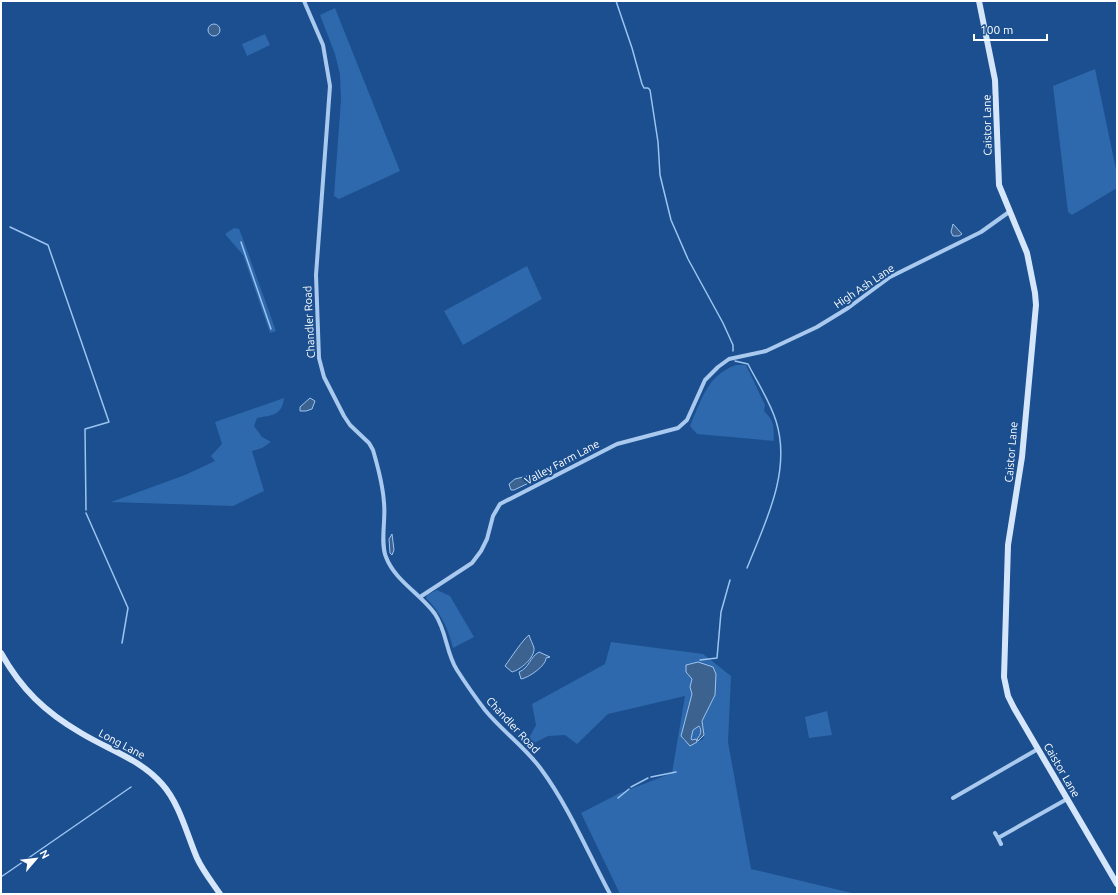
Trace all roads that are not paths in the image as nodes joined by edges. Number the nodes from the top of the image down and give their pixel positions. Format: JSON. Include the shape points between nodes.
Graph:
{"nodes":[{"id":1,"x":304,"y":1,"type":"edge"},
{"id":2,"x":978,"y":1,"type":"edge"},
{"id":3,"x":1009,"y":212,"type":"junction"},
{"id":4,"x":724,"y":362,"type":"joint"},
{"id":5,"x":420,"y":597,"type":"junction"},
{"id":6,"x":1,"y":653,"type":"edge"},
{"id":7,"x":1038,"y":749,"type":"junction"},
{"id":8,"x":953,"y":798,"type":"dead end"},
{"id":9,"x":1067,"y":799,"type":"junction"},
{"id":10,"x":995,"y":833,"type":"dead end"},
{"id":11,"x":998,"y":838,"type":"junction"},
{"id":12,"x":1001,"y":844,"type":"dead end"},
{"id":13,"x":1117,"y":884,"type":"edge"},
{"id":14,"x":220,"y":894,"type":"edge"},
{"id":15,"x":610,"y":894,"type":"edge"}],
"edges":[{"from":1,"to":5,"type":"street","name":"Chandler Road","via":[[323,44],[330,86],[316,275],[319,358],[324,377],[336,402],[350,425],[373,450],[384,502],[386,559]]},
{"from":2,"to":3,"type":"street","name":"Caistor Lane","via":[[995,80],[999,185]]},
{"from":3,"to":4,"type":"street","name":"High Ash Lane","via":[[981,232],[890,277],[817,327],[766,351]]},
{"from":3,"to":7,"type":"street","name":"Caistor Lane","via":[[1027,253],[1035,293],[1036,315],[1022,457],[1008,545],[1004,677],[1008,696]]},
{"from":4,"to":5,"type":"street","name":"Valley Farm Lane","via":[[706,380],[687,420],[678,428],[617,444],[505,500],[496,509],[487,539],[472,563]]},
{"from":5,"to":15,"type":"street","name":"Chandler Road","via":[[443,628],[456,668],[485,710],[528,754],[554,789]]},
{"from":6,"to":14,"type":"street","name":"Long Lane","via":[[29,695],[80,733],[141,764],[163,785],[198,860]]},
{"from":7,"to":8,"type":"street"},
{"from":7,"to":9,"type":"street","name":"Caistor Lane"},
{"from":9,"to":11,"type":"street"},
{"from":9,"to":13,"type":"street","name":"Caistor Lane"},
{"from":10,"to":11,"type":"street"},
{"from":11,"to":12,"type":"street"}]}
